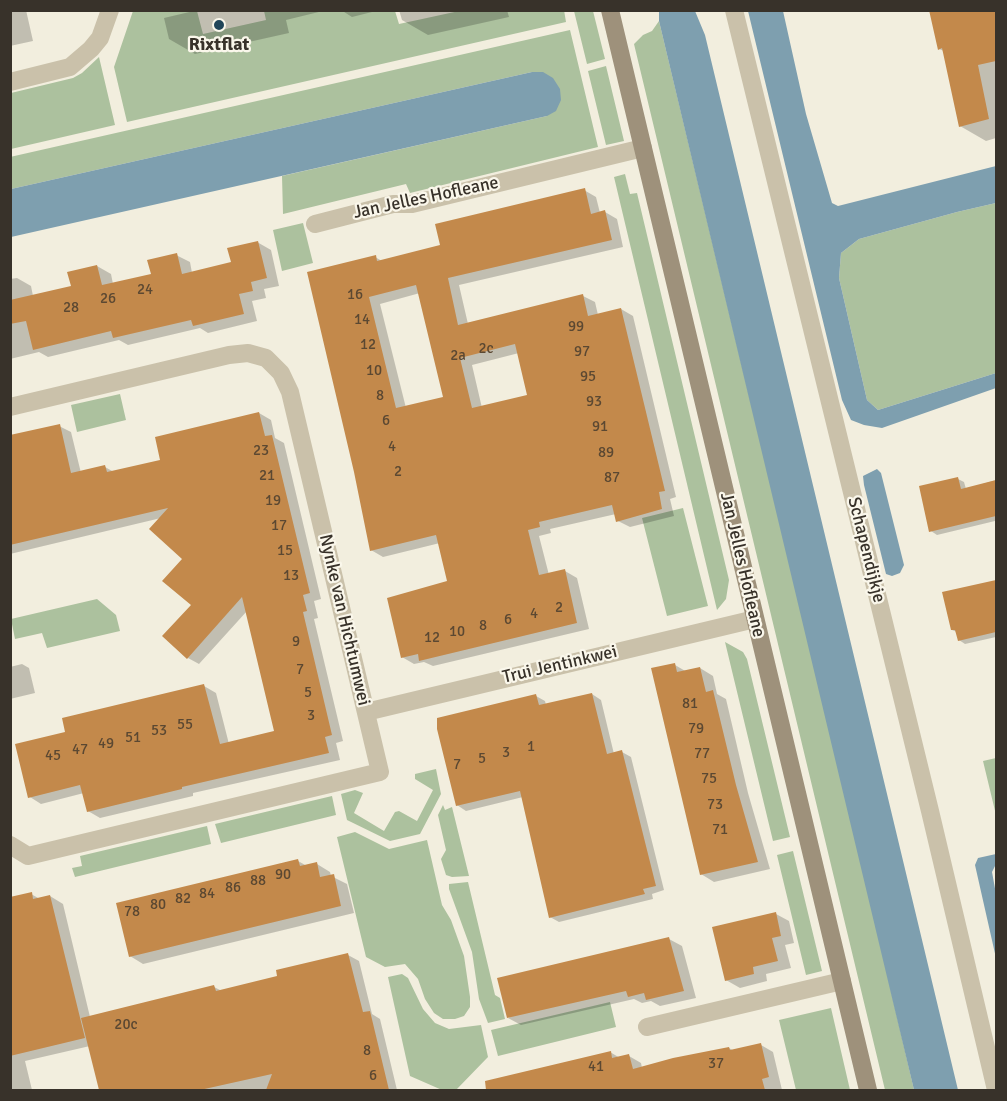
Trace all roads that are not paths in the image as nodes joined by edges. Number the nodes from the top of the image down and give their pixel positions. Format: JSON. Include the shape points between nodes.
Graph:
{"nodes":[{"id":1,"x":110,"y":10,"type":"edge"},
{"id":2,"x":610,"y":10,"type":"edge"},
{"id":3,"x":734,"y":10,"type":"edge"},
{"id":4,"x":10,"y":82,"type":"edge"},
{"id":5,"x":643,"y":148,"type":"junction"},
{"id":6,"x":315,"y":224,"type":"dead end"},
{"id":7,"x":10,"y":406,"type":"edge"},
{"id":8,"x":755,"y":619,"type":"junction"},
{"id":9,"x":366,"y":712,"type":"junction"},
{"id":10,"x":10,"y":845,"type":"edge"},
{"id":11,"x":842,"y":981,"type":"junction"},
{"id":12,"x":647,"y":1027,"type":"dead end"},
{"id":13,"x":868,"y":1090,"type":"edge"},
{"id":14,"x":996,"y":1090,"type":"edge"}],
"edges":[{"from":1,"to":4,"type":"street","via":[[100,38],[70,66]]},
{"from":2,"to":5,"type":"street","name":"Jan Jelles Hofleane"},
{"from":3,"to":14,"type":"street","name":"Schapendijkje"},
{"from":5,"to":6,"type":"street","name":"Jan Jelles Hofleane"},
{"from":5,"to":8,"type":"street","name":"Jan Jelles Hofleane"},
{"from":7,"to":9,"type":"street","name":"Nynke van Hichtumwei","via":[[229,355],[248,353],[266,358],[281,373],[290,392]]},
{"from":8,"to":9,"type":"street","name":"Trui Jentinkwei"},
{"from":8,"to":11,"type":"street","name":"Jan Jelles Hofleane"},
{"from":9,"to":10,"type":"street","name":"Nynke van Hichtumwei","via":[[380,772],[28,856]]},
{"from":11,"to":12,"type":"street"},
{"from":11,"to":13,"type":"street","name":"Jan Jelles Hofleane"}]}
